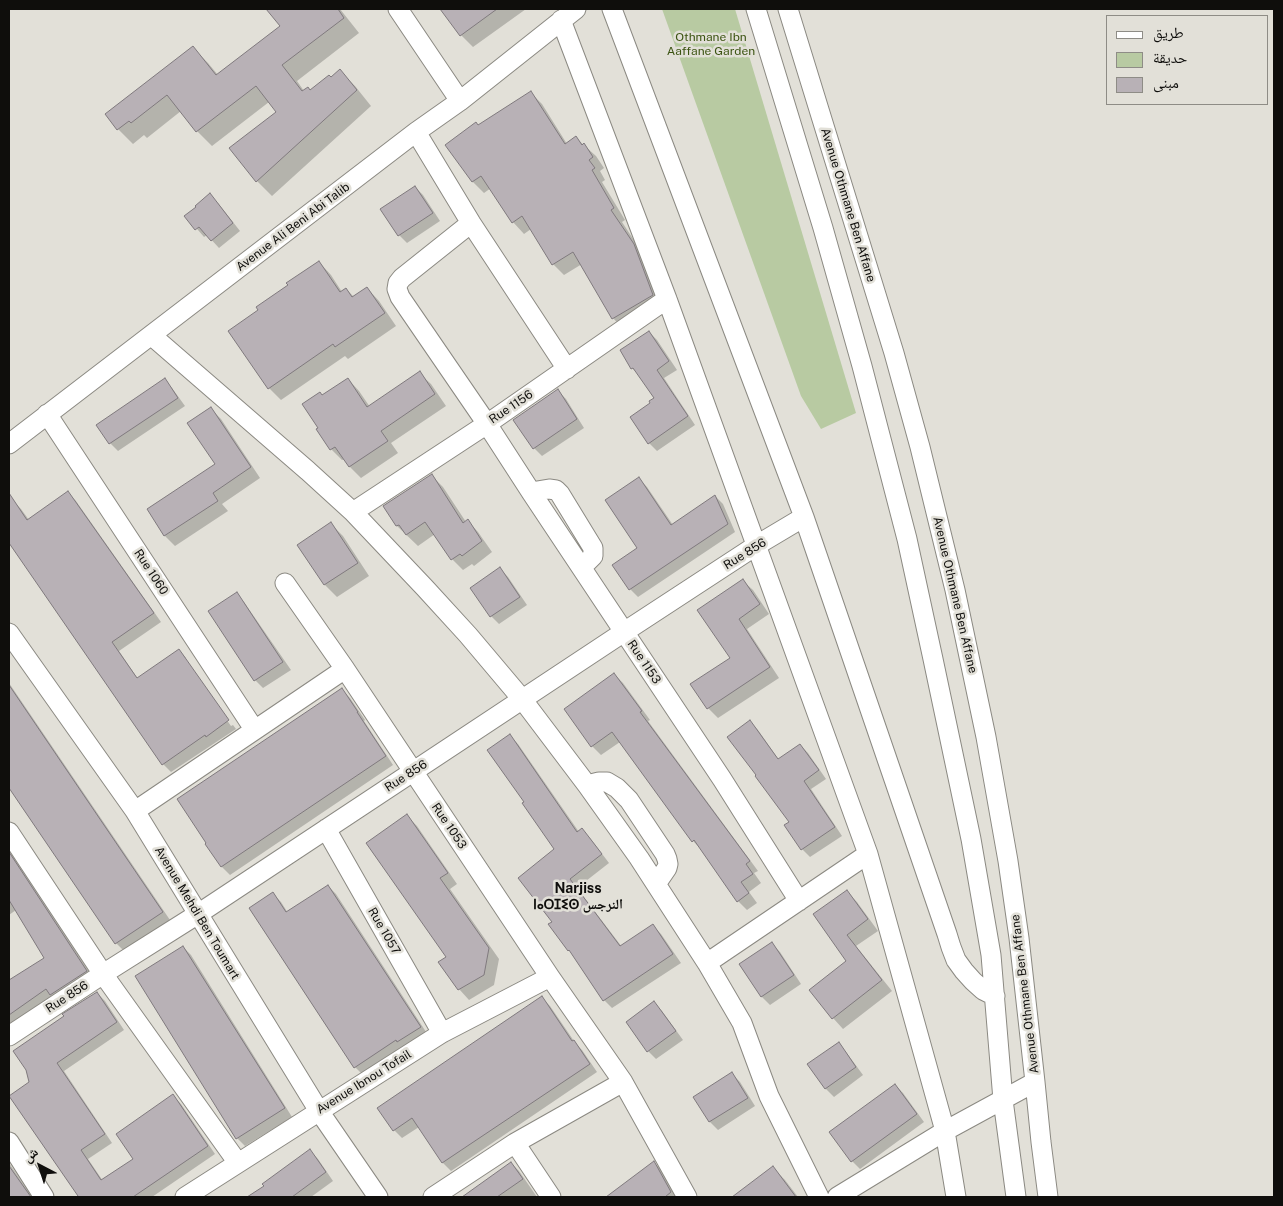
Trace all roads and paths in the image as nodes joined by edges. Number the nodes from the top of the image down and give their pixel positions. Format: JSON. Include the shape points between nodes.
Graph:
{"nodes":[{"id":1,"x":398,"y":9,"type":"edge"},
{"id":2,"x":576,"y":9,"type":"edge"},
{"id":3,"x":612,"y":9,"type":"edge"},
{"id":4,"x":756,"y":9,"type":"edge"},
{"id":5,"x":788,"y":9,"type":"edge"},
{"id":6,"x":561,"y":20,"type":"junction"},
{"id":7,"x":460,"y":101,"type":"junction"},
{"id":8,"x":416,"y":132,"type":"junction"},
{"id":9,"x":472,"y":223,"type":"junction"},
{"id":10,"x":667,"y":299,"type":"junction"},
{"id":11,"x":151,"y":335,"type":"junction"},
{"id":12,"x":567,"y":369,"type":"junction"},
{"id":13,"x":47,"y":414,"type":"junction"},
{"id":14,"x":488,"y":424,"type":"junction"},
{"id":15,"x":9,"y":444,"type":"edge"},
{"id":16,"x":353,"y":512,"type":"junction"},
{"id":17,"x":804,"y":517,"type":"junction"},
{"id":18,"x":757,"y":545,"type":"junction"},
{"id":19,"x":285,"y":583,"type":"dead end"},
{"id":20,"x":624,"y":632,"type":"junction"},
{"id":21,"x":9,"y":633,"type":"edge"},
{"id":22,"x":345,"y":669,"type":"junction"},
{"id":23,"x":522,"y":698,"type":"junction"},
{"id":24,"x":254,"y":730,"type":"junction"},
{"id":25,"x":413,"y":771,"type":"junction"},
{"id":26,"x":587,"y":785,"type":"junction"},
{"id":27,"x":134,"y":811,"type":"junction"},
{"id":28,"x":326,"y":829,"type":"junction"},
{"id":29,"x":9,"y":832,"type":"edge"},
{"id":30,"x":868,"y":854,"type":"junction"},
{"id":31,"x":656,"y":884,"type":"junction"},
{"id":32,"x":799,"y":901,"type":"junction"},
{"id":33,"x":198,"y":914,"type":"junction"},
{"id":34,"x":707,"y":963,"type":"junction"},
{"id":35,"x":103,"y":974,"type":"junction"},
{"id":36,"x":550,"y":977,"type":"junction"},
{"id":37,"x":995,"y":996,"type":"junction"},
{"id":38,"x":442,"y":1033,"type":"junction"},
{"id":39,"x":9,"y":1036,"type":"edge"},
{"id":40,"x":623,"y":1082,"type":"junction"},
{"id":41,"x":1035,"y":1082,"type":"junction"},
{"id":42,"x":1003,"y":1100,"type":"junction"},
{"id":43,"x":319,"y":1111,"type":"junction"},
{"id":44,"x":945,"y":1131,"type":"junction"},
{"id":45,"x":9,"y":1142,"type":"edge"},
{"id":46,"x":515,"y":1143,"type":"junction"},
{"id":47,"x":238,"y":1164,"type":"junction"},
{"id":48,"x":44,"y":1197,"type":"edge"},
{"id":49,"x":185,"y":1197,"type":"edge"},
{"id":50,"x":378,"y":1197,"type":"edge"},
{"id":51,"x":434,"y":1197,"type":"edge"},
{"id":52,"x":551,"y":1197,"type":"edge"},
{"id":53,"x":687,"y":1197,"type":"edge"},
{"id":54,"x":819,"y":1197,"type":"edge"},
{"id":55,"x":837,"y":1197,"type":"edge"},
{"id":56,"x":956,"y":1197,"type":"edge"},
{"id":57,"x":1016,"y":1197,"type":"edge"},
{"id":58,"x":1048,"y":1197,"type":"edge"}],
"edges":[{"from":1,"to":7,"type":"street"},
{"from":2,"to":6,"type":"street","name":"Avenue Ali Beni Abi Talib"},
{"from":3,"to":17,"type":"street"},
{"from":4,"to":37,"type":"street","via":[[862,366],[906,539],[971,840]]},
{"from":5,"to":41,"type":"street","name":"Avenue Othmane Ben Affane","via":[[894,352],[955,590],[1008,861]]},
{"from":6,"to":7,"type":"street","name":"Avenue Ali Beni Abi Talib"},
{"from":6,"to":10,"type":"street"},
{"from":7,"to":8,"type":"street","name":"Avenue Ali Beni Abi Talib"},
{"from":8,"to":9,"type":"street"},
{"from":8,"to":11,"type":"street","name":"Avenue Ali Beni Abi Talib"},
{"from":9,"to":12,"type":"street"},
{"from":9,"to":14,"type":"street","name":"Rue 1153","via":[[402,278],[397,289]]},
{"from":10,"to":12,"type":"street","name":"Rue 1156"},
{"from":10,"to":18,"type":"street"},
{"from":11,"to":13,"type":"street","name":"Avenue Ali Beni Abi Talib"},
{"from":11,"to":16,"type":"street"},
{"from":12,"to":14,"type":"street","name":"Rue 1156"},
{"from":13,"to":15,"type":"street","name":"Avenue Ali Beni Abi Talib"},
{"from":13,"to":24,"type":"street","name":"Rue 1060"},
{"from":14,"to":16,"type":"street","name":"Rue 1156"},
{"from":14,"to":20,"type":"street","name":"Rue 1153"},
{"from":16,"to":23,"type":"street","via":[[432,595]]},
{"from":17,"to":18,"type":"street","name":"Rue 856"},
{"from":17,"to":37,"type":"street","via":[[956,960],[973,981]]},
{"from":18,"to":20,"type":"street","name":"Rue 856"},
{"from":18,"to":30,"type":"street"},
{"from":19,"to":22,"type":"street","name":"Rue 1053"},
{"from":20,"to":23,"type":"street","name":"Rue 856"},
{"from":20,"to":32,"type":"street","name":"Rue 1153"},
{"from":21,"to":27,"type":"street","name":"Avenue Mehdi Ben Toumart"},
{"from":22,"to":24,"type":"street"},
{"from":22,"to":25,"type":"street","name":"Rue 1053"},
{"from":23,"to":25,"type":"street","name":"Rue 856"},
{"from":23,"to":26,"type":"street"},
{"from":24,"to":27,"type":"street"},
{"from":25,"to":28,"type":"street","name":"Rue 856"},
{"from":25,"to":36,"type":"street","name":"Rue 1053"},
{"from":26,"to":31,"type":"street"},
{"from":26,"to":31,"type":"street","via":[[607,782],[629,800],[666,854],[667,868]]},
{"from":27,"to":33,"type":"street","name":"Avenue Mehdi Ben Toumart"},
{"from":28,"to":33,"type":"street","name":"Rue 856"},
{"from":28,"to":38,"type":"street","name":"Rue 1057"},
{"from":29,"to":35,"type":"street"},
{"from":30,"to":32,"type":"street"},
{"from":30,"to":44,"type":"street"},
{"from":31,"to":34,"type":"street"},
{"from":32,"to":34,"type":"street"},
{"from":33,"to":35,"type":"street","name":"Rue 856"},
{"from":33,"to":43,"type":"street","name":"Avenue Mehdi Ben Toumart"},
{"from":34,"to":54,"type":"street","via":[[742,1023],[769,1096]]},
{"from":35,"to":39,"type":"street","name":"Rue 856"},
{"from":35,"to":47,"type":"street"},
{"from":36,"to":38,"type":"street","name":"Avenue Ibnou Tofail"},
{"from":36,"to":40,"type":"street","name":"Rue 1053"},
{"from":37,"to":42,"type":"street"},
{"from":38,"to":43,"type":"street","name":"Avenue Ibnou Tofail"},
{"from":40,"to":46,"type":"street"},
{"from":40,"to":53,"type":"street","name":"Rue 1053"},
{"from":41,"to":42,"type":"street"},
{"from":41,"to":58,"type":"street","name":"Avenue Othmane Ben Affane"},
{"from":42,"to":44,"type":"street"},
{"from":42,"to":57,"type":"street"},
{"from":43,"to":47,"type":"street","name":"Avenue Ibnou Tofail"},
{"from":43,"to":50,"type":"street","name":"Avenue Mehdi Ben Toumart"},
{"from":44,"to":55,"type":"street"},
{"from":44,"to":56,"type":"street"},
{"from":45,"to":48,"type":"street"},
{"from":46,"to":51,"type":"street"},
{"from":46,"to":52,"type":"street"},
{"from":47,"to":49,"type":"street","name":"Avenue Ibnou Tofail"}]}
